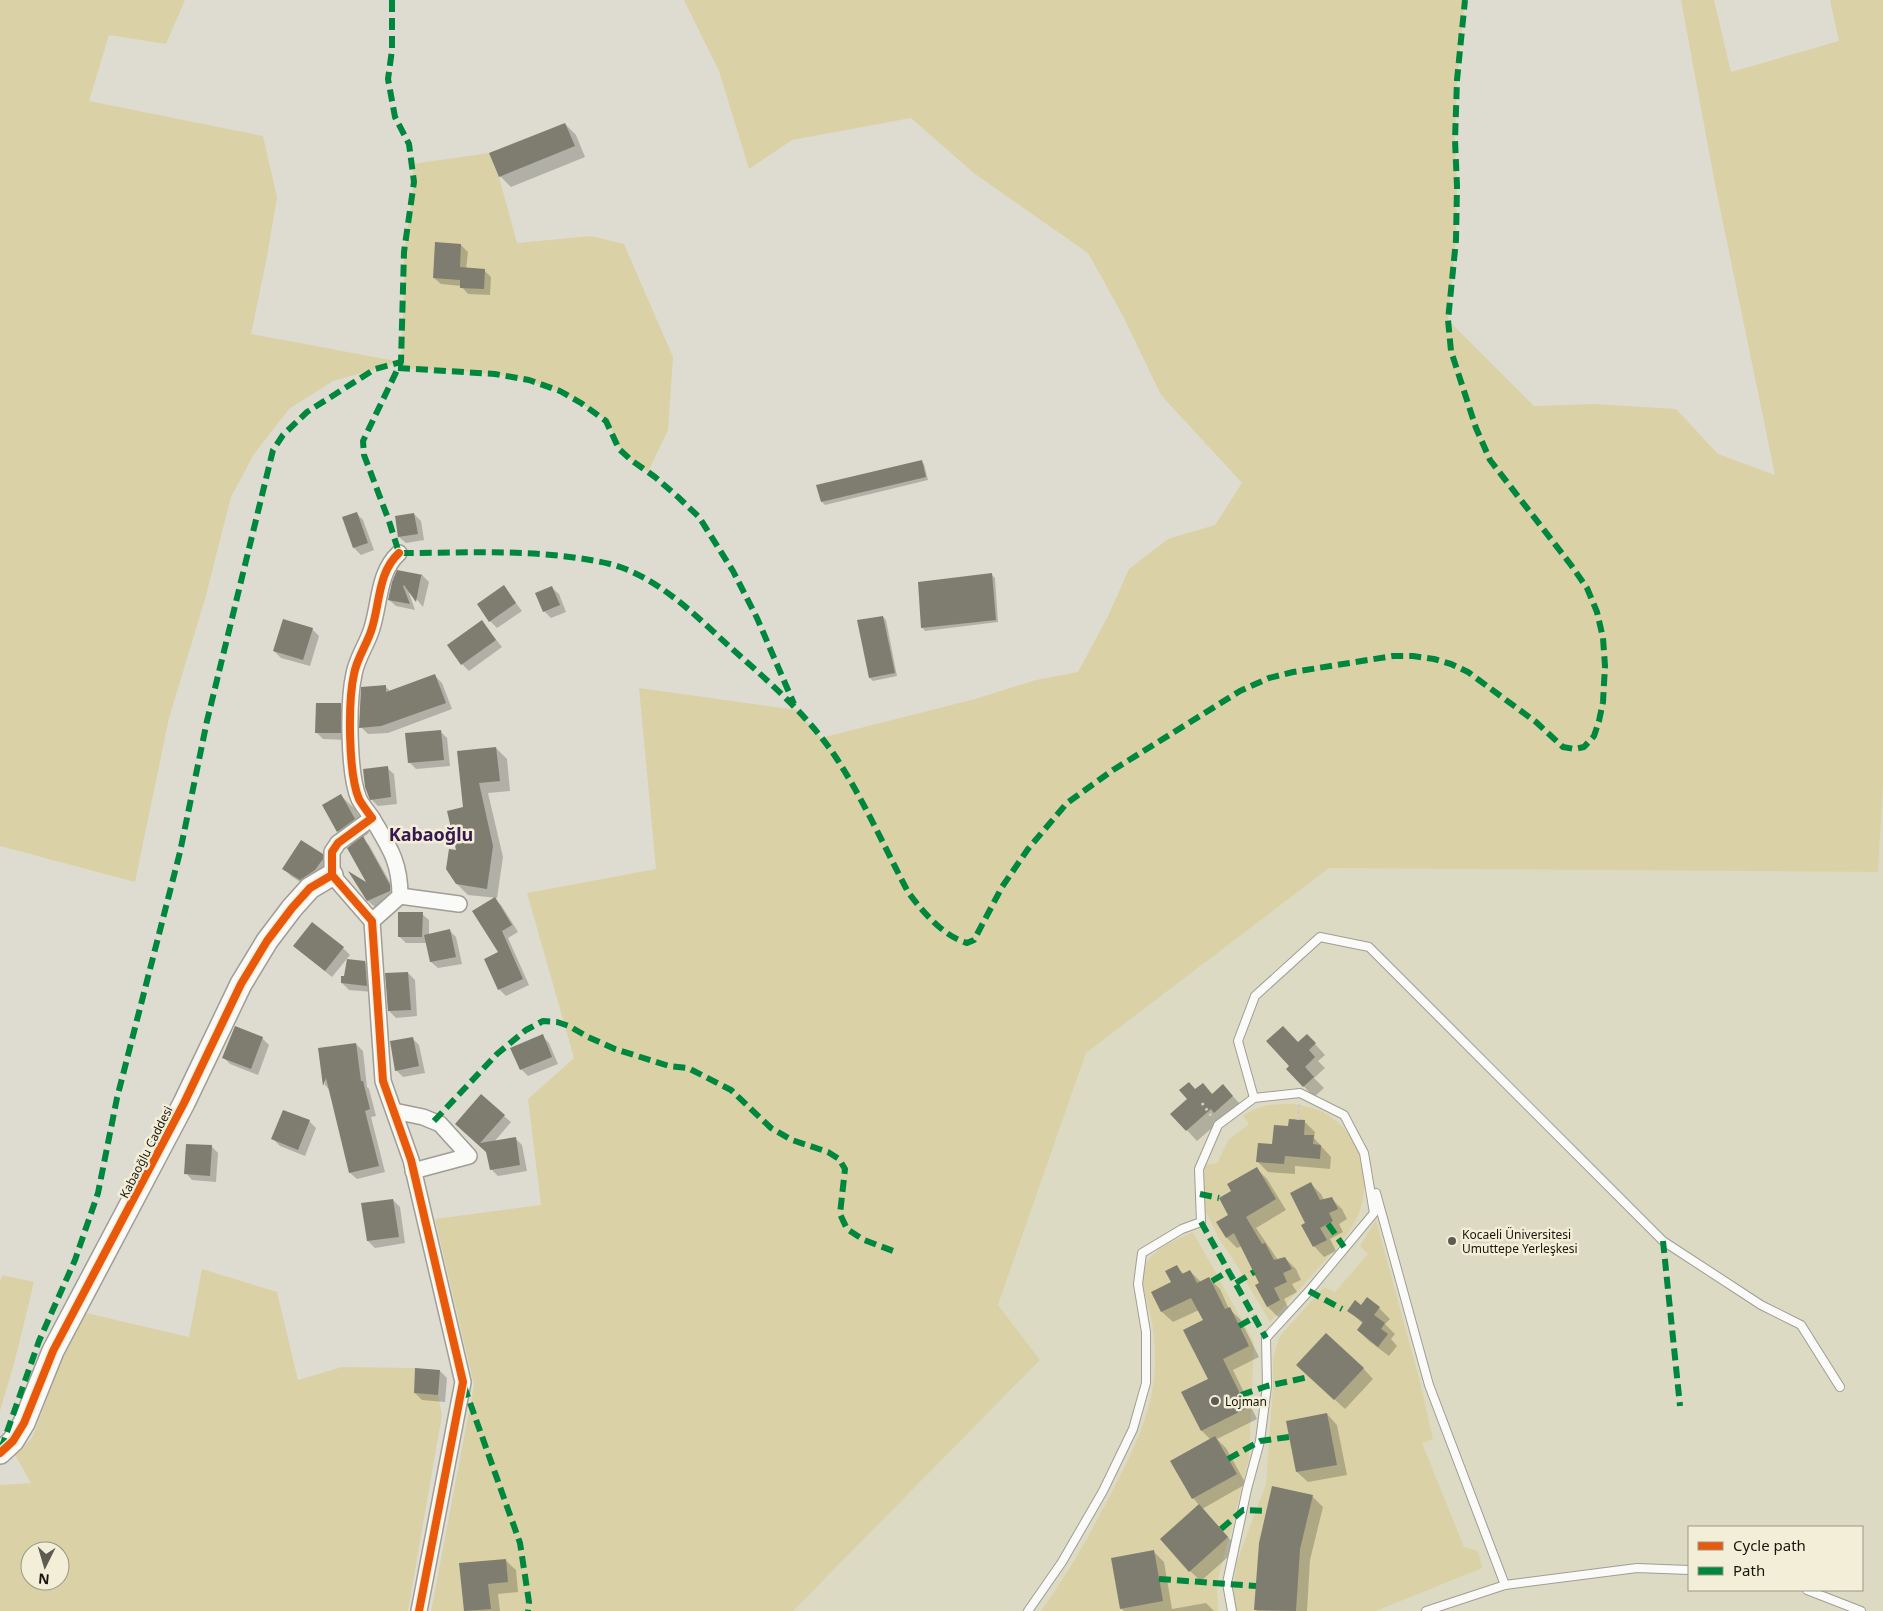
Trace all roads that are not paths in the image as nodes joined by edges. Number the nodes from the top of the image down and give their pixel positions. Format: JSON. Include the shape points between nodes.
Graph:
{"nodes":[{"id":1,"x":399,"y":553,"type":"dead end"},
{"id":2,"x":372,"y":818,"type":"junction"},
{"id":3,"x":332,"y":875,"type":"junction"},
{"id":4,"x":400,"y":896,"type":"junction"},
{"id":5,"x":459,"y":904,"type":"dead end"},
{"id":6,"x":372,"y":921,"type":"junction"},
{"id":7,"x":1254,"y":1098,"type":"junction"},
{"id":8,"x":394,"y":1111,"type":"junction"},
{"id":9,"x":1364,"y":1153,"type":"junction"},
{"id":10,"x":414,"y":1171,"type":"junction"},
{"id":11,"x":1840,"y":1388,"type":"dead end"},
{"id":12,"x":0,"y":1453,"type":"edge"},
{"id":13,"x":1688,"y":1570,"type":"edge"},
{"id":14,"x":1505,"y":1585,"type":"junction"},
{"id":15,"x":1810,"y":1591,"type":"edge"},
{"id":16,"x":419,"y":1611,"type":"edge"},
{"id":17,"x":1028,"y":1611,"type":"edge"},
{"id":18,"x":1232,"y":1611,"type":"edge"},
{"id":19,"x":1426,"y":1611,"type":"edge"},
{"id":20,"x":1862,"y":1611,"type":"edge"}],
"edges":[{"from":1,"to":2,"type":"street","via":[[392,559],[382,584],[372,628],[354,672],[351,694],[351,750],[355,777],[359,799]]},
{"from":2,"to":3,"type":"street","via":[[338,843],[332,852]]},
{"from":2,"to":4,"type":"street","via":[[397,862]]},
{"from":3,"to":6,"type":"street"},
{"from":3,"to":12,"type":"street","name":"Kabaoğlu Caddesi","via":[[310,888],[292,908],[266,942],[241,984],[184,1103],[53,1351],[24,1423],[13,1441]]},
{"from":4,"to":5,"type":"street"},
{"from":4,"to":6,"type":"street"},
{"from":6,"to":8,"type":"street","via":[[384,1081]]},
{"from":7,"to":9,"type":"lane","via":[[1300,1093],[1344,1115]]},
{"from":7,"to":11,"type":"lane","via":[[1238,1040],[1256,996],[1320,937],[1369,947],[1663,1241],[1761,1305],[1802,1325]]},
{"from":7,"to":17,"type":"lane","via":[[1218,1125],[1199,1169],[1201,1222],[1182,1229],[1142,1253],[1138,1284],[1146,1332],[1146,1383],[1133,1429],[1062,1562]]},
{"from":8,"to":10,"type":"street"},
{"from":8,"to":10,"type":"street","via":[[440,1124],[469,1156]]},
{"from":9,"to":14,"type":"lane","via":[[1429,1385]]},
{"from":9,"to":18,"type":"lane","via":[[1374,1212],[1266,1338],[1267,1386],[1260,1441],[1227,1583]]},
{"from":10,"to":16,"type":"street","via":[[463,1382]]},
{"from":13,"to":14,"type":"lane","via":[[1637,1568]]},
{"from":14,"to":19,"type":"lane"},
{"from":15,"to":20,"type":"lane"}]}
